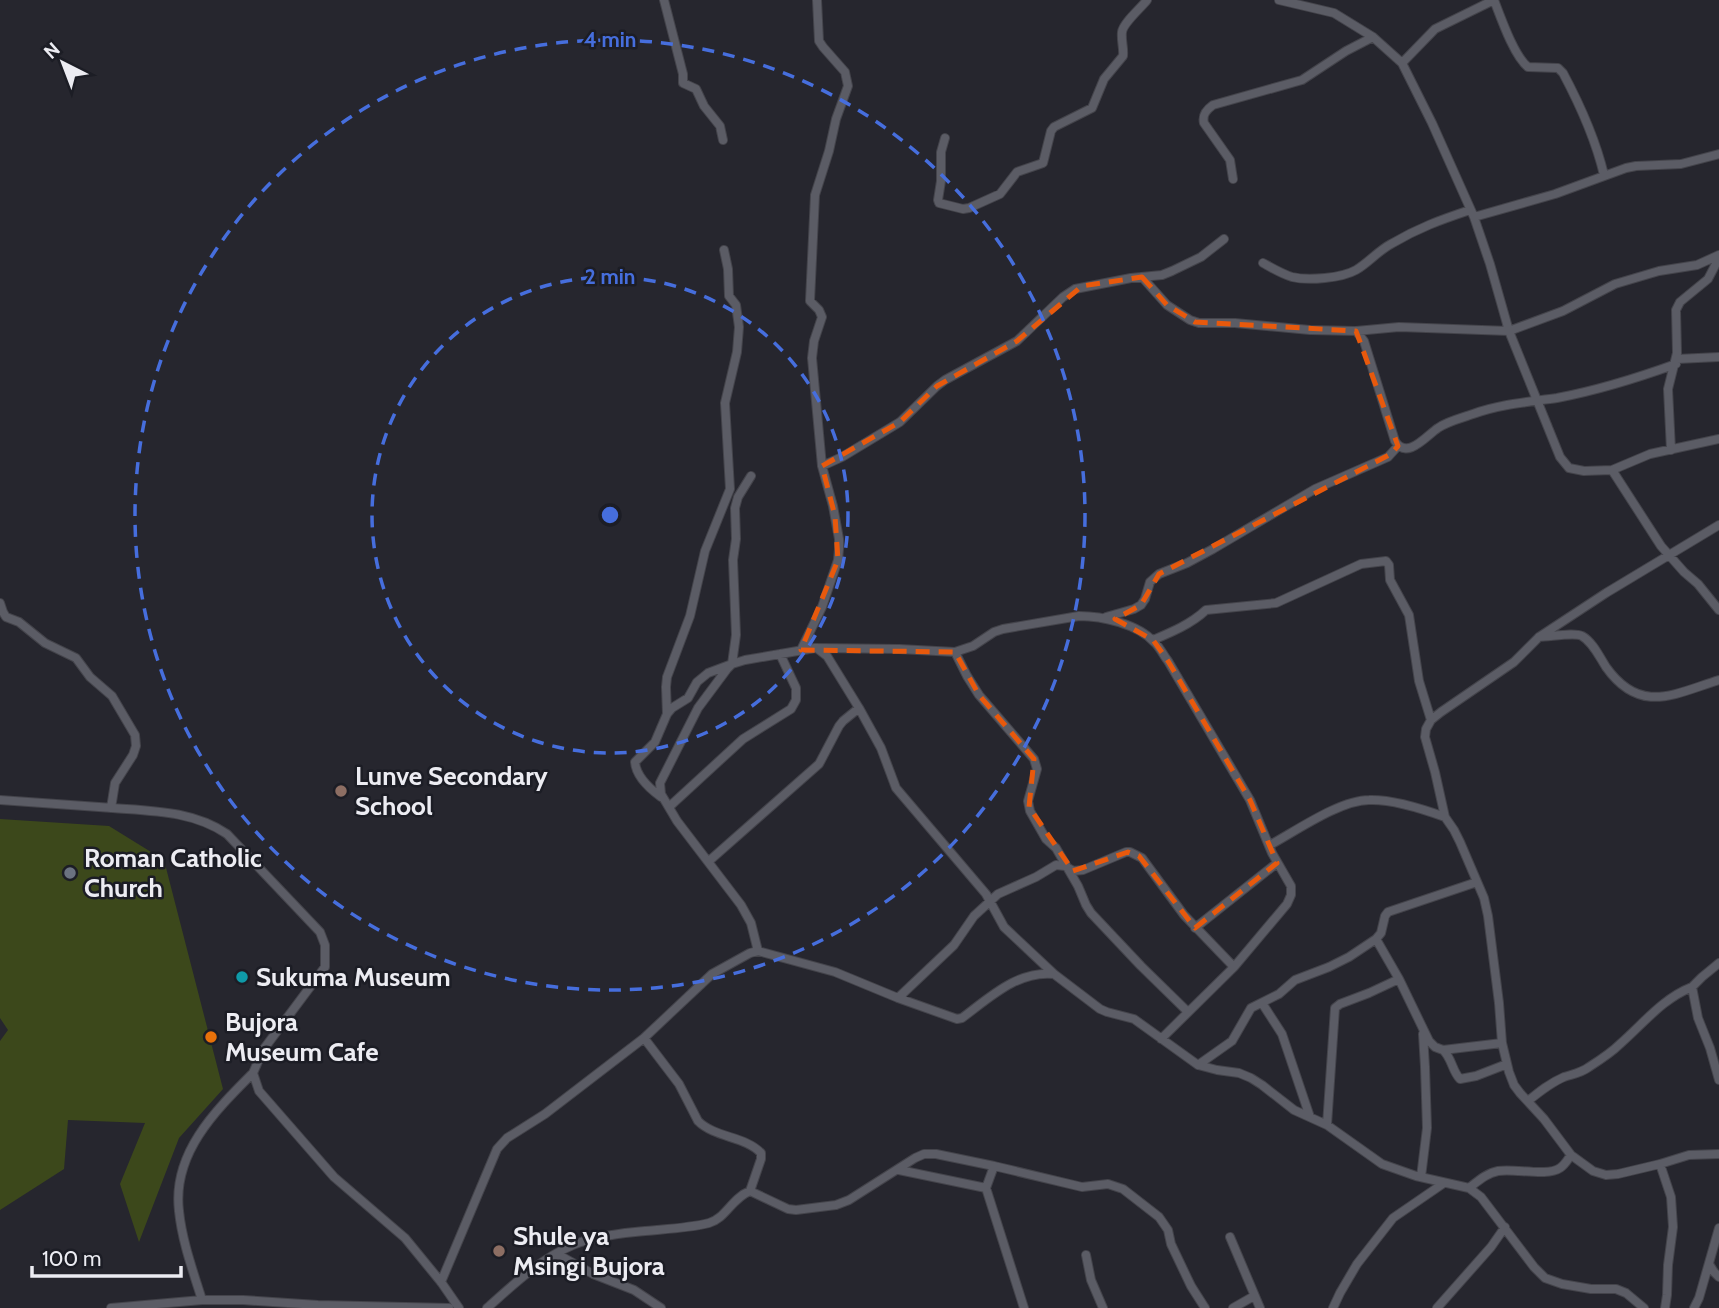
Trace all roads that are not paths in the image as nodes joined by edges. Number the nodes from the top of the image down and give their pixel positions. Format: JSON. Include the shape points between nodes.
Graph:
{"nodes":[{"id":1,"x":664,"y":0,"type":"edge"},
{"id":2,"x":817,"y":0,"type":"edge"},
{"id":3,"x":1147,"y":0,"type":"edge"},
{"id":4,"x":1279,"y":0,"type":"edge"},
{"id":5,"x":1494,"y":0,"type":"edge"},
{"id":6,"x":1373,"y":37,"type":"junction"},
{"id":7,"x":1402,"y":63,"type":"junction"},
{"id":8,"x":945,"y":138,"type":"dead end"},
{"id":9,"x":723,"y":139,"type":"dead end"},
{"id":10,"x":1719,"y":154,"type":"edge"},
{"id":11,"x":1604,"y":175,"type":"junction"},
{"id":12,"x":1233,"y":178,"type":"dead end"},
{"id":13,"x":1472,"y":213,"type":"junction"},
{"id":14,"x":1224,"y":239,"type":"dead end"},
{"id":15,"x":724,"y":250,"type":"dead end"},
{"id":16,"x":1719,"y":257,"type":"edge"},
{"id":17,"x":1263,"y":263,"type":"dead end"},
{"id":18,"x":1142,"y":276,"type":"junction"},
{"id":19,"x":1356,"y":331,"type":"junction"},
{"id":20,"x":1509,"y":331,"type":"junction"},
{"id":21,"x":1719,"y":357,"type":"edge"},
{"id":22,"x":1676,"y":362,"type":"junction"},
{"id":23,"x":1537,"y":400,"type":"junction"},
{"id":24,"x":1719,"y":439,"type":"edge"},
{"id":25,"x":1398,"y":446,"type":"junction"},
{"id":26,"x":1671,"y":450,"type":"junction"},
{"id":27,"x":822,"y":466,"type":"junction"},
{"id":28,"x":1612,"y":470,"type":"junction"},
{"id":29,"x":751,"y":476,"type":"dead end"},
{"id":30,"x":1719,"y":524,"type":"edge"},
{"id":31,"x":1669,"y":555,"type":"junction"},
{"id":32,"x":0,"y":603,"type":"edge"},
{"id":33,"x":1719,"y":610,"type":"edge"},
{"id":34,"x":1106,"y":617,"type":"junction"},
{"id":35,"x":1539,"y":637,"type":"junction"},
{"id":36,"x":1153,"y":640,"type":"junction"},
{"id":37,"x":815,"y":648,"type":"junction"},
{"id":38,"x":802,"y":650,"type":"junction"},
{"id":39,"x":955,"y":652,"type":"junction"},
{"id":40,"x":780,"y":654,"type":"junction"},
{"id":41,"x":732,"y":664,"type":"junction"},
{"id":42,"x":1719,"y":680,"type":"edge"},
{"id":43,"x":859,"y":708,"type":"junction"},
{"id":44,"x":667,"y":714,"type":"junction"},
{"id":45,"x":1431,"y":720,"type":"junction"},
{"id":46,"x":0,"y":800,"type":"edge"},
{"id":47,"x":666,"y":803,"type":"junction"},
{"id":48,"x":111,"y":808,"type":"junction"},
{"id":49,"x":1445,"y":817,"type":"junction"},
{"id":50,"x":1270,"y":845,"type":"junction"},
{"id":51,"x":709,"y":861,"type":"junction"},
{"id":52,"x":1277,"y":863,"type":"junction"},
{"id":53,"x":1065,"y":866,"type":"junction"},
{"id":54,"x":1477,"y":882,"type":"junction"},
{"id":55,"x":990,"y":901,"type":"junction"},
{"id":56,"x":1195,"y":928,"type":"junction"},
{"id":57,"x":1376,"y":939,"type":"junction"},
{"id":58,"x":758,"y":951,"type":"junction"},
{"id":59,"x":1719,"y":963,"type":"edge"},
{"id":60,"x":1234,"y":967,"type":"junction"},
{"id":61,"x":1054,"y":974,"type":"junction"},
{"id":62,"x":1399,"y":979,"type":"junction"},
{"id":63,"x":1692,"y":987,"type":"junction"},
{"id":64,"x":898,"y":998,"type":"junction"},
{"id":65,"x":1262,"y":1003,"type":"junction"},
{"id":66,"x":1188,"y":1012,"type":"junction"},
{"id":67,"x":1423,"y":1031,"type":"junction"},
{"id":68,"x":643,"y":1038,"type":"junction"},
{"id":69,"x":1161,"y":1039,"type":"junction"},
{"id":70,"x":1502,"y":1043,"type":"junction"},
{"id":71,"x":1443,"y":1050,"type":"junction"},
{"id":72,"x":1507,"y":1064,"type":"junction"},
{"id":73,"x":1198,"y":1065,"type":"junction"},
{"id":74,"x":253,"y":1073,"type":"junction"},
{"id":75,"x":1719,"y":1080,"type":"edge"},
{"id":76,"x":1528,"y":1101,"type":"junction"},
{"id":77,"x":1310,"y":1117,"type":"junction"},
{"id":78,"x":1327,"y":1125,"type":"junction"},
{"id":79,"x":1570,"y":1154,"type":"junction"},
{"id":80,"x":1717,"y":1156,"type":"edge"},
{"id":81,"x":1660,"y":1164,"type":"junction"},
{"id":82,"x":994,"y":1166,"type":"junction"},
{"id":83,"x":899,"y":1170,"type":"junction"},
{"id":84,"x":1421,"y":1177,"type":"junction"},
{"id":85,"x":1444,"y":1183,"type":"junction"},
{"id":86,"x":986,"y":1188,"type":"junction"},
{"id":87,"x":1469,"y":1188,"type":"junction"},
{"id":88,"x":750,"y":1191,"type":"junction"},
{"id":89,"x":1505,"y":1227,"type":"junction"},
{"id":90,"x":1719,"y":1228,"type":"edge"},
{"id":91,"x":1230,"y":1237,"type":"dead end"},
{"id":92,"x":557,"y":1254,"type":"junction"},
{"id":93,"x":1086,"y":1255,"type":"dead end"},
{"id":94,"x":1709,"y":1264,"type":"junction"},
{"id":95,"x":1719,"y":1277,"type":"edge"},
{"id":96,"x":441,"y":1282,"type":"junction"},
{"id":97,"x":1254,"y":1296,"type":"junction"},
{"id":98,"x":202,"y":1300,"type":"junction"},
{"id":99,"x":241,"y":1304,"type":"edge"},
{"id":100,"x":316,"y":1306,"type":"edge"},
{"id":101,"x":1444,"y":1306,"type":"edge"},
{"id":102,"x":111,"y":1308,"type":"edge"},
{"id":103,"x":449,"y":1308,"type":"edge"},
{"id":104,"x":459,"y":1308,"type":"edge"},
{"id":105,"x":487,"y":1308,"type":"edge"},
{"id":106,"x":661,"y":1308,"type":"edge"},
{"id":107,"x":1024,"y":1308,"type":"edge"},
{"id":108,"x":1103,"y":1308,"type":"edge"},
{"id":109,"x":1205,"y":1308,"type":"edge"},
{"id":110,"x":1233,"y":1308,"type":"edge"},
{"id":111,"x":1260,"y":1308,"type":"edge"},
{"id":112,"x":1334,"y":1308,"type":"edge"},
{"id":113,"x":1644,"y":1308,"type":"edge"},
{"id":114,"x":1665,"y":1308,"type":"edge"},
{"id":115,"x":1694,"y":1308,"type":"edge"}],
"edges":[{"from":1,"to":9,"type":"street","via":[[684,83],[697,91],[720,126]]},
{"from":2,"to":27,"type":"street","via":[[819,41],[845,72],[848,86],[814,195],[810,301],[822,317],[812,358]]},
{"from":3,"to":8,"type":"street","via":[[1124,26],[1123,56],[1104,79],[1092,108],[1054,127],[1043,163],[1017,172],[1000,194],[965,209],[939,203]]},
{"from":4,"to":6,"type":"street","via":[[1334,13]]},
{"from":5,"to":7,"type":"street","via":[[1435,29]]},
{"from":5,"to":11,"type":"street","via":[[1521,60],[1528,67],[1559,68],[1563,73]]},
{"from":6,"to":7,"type":"street"},
{"from":6,"to":12,"type":"street","via":[[1301,80],[1206,110],[1204,123],[1230,160]]},
{"from":7,"to":13,"type":"street"},
{"from":10,"to":11,"type":"street"},
{"from":11,"to":13,"type":"street","via":[[1555,194]]},
{"from":13,"to":17,"type":"street","via":[[1423,226],[1344,275],[1297,278]]},
{"from":13,"to":20,"type":"street"},
{"from":14,"to":18,"type":"street","via":[[1172,271]]},
{"from":15,"to":44,"type":"street","via":[[729,296],[736,306],[739,327],[725,403],[730,489],[705,551],[692,611],[667,677]]},
{"from":16,"to":20,"type":"street","via":[[1615,284],[1563,311]]},
{"from":16,"to":22,"type":"street","via":[[1708,279],[1677,306]]},
{"from":18,"to":19,"type":"street","via":[[1167,305],[1195,322]]},
{"from":18,"to":27,"type":"street","via":[[1075,289],[1017,341],[945,380],[900,422]]},
{"from":19,"to":20,"type":"street","via":[[1399,327]]},
{"from":19,"to":25,"type":"street","via":[[1364,341]]},
{"from":20,"to":23,"type":"street"},
{"from":21,"to":22,"type":"street"},
{"from":22,"to":23,"type":"street","via":[[1578,393]]},
{"from":22,"to":26,"type":"street","via":[[1668,389]]},
{"from":23,"to":25,"type":"street","via":[[1489,409],[1442,426],[1413,447]]},
{"from":23,"to":28,"type":"street","via":[[1560,457],[1569,467]]},
{"from":24,"to":26,"type":"street"},
{"from":25,"to":34,"type":"street","via":[[1388,457],[1315,489],[1213,549],[1159,574],[1150,582],[1141,605]]},
{"from":26,"to":28,"type":"street"},
{"from":27,"to":38,"type":"street","via":[[839,539],[838,560]]},
{"from":28,"to":31,"type":"street"},
{"from":29,"to":41,"type":"street","via":[[735,508]]},
{"from":30,"to":31,"type":"street"},
{"from":31,"to":33,"type":"street"},
{"from":31,"to":35,"type":"street"},
{"from":32,"to":48,"type":"street","via":[[6,617],[76,658],[112,696],[135,735],[136,746],[115,783]]},
{"from":34,"to":36,"type":"street"},
{"from":34,"to":39,"type":"street","via":[[1079,616],[1003,629]]},
{"from":35,"to":42,"type":"street","via":[[1582,636],[1618,681],[1644,696],[1673,695]]},
{"from":35,"to":45,"type":"street","via":[[1514,662]]},
{"from":36,"to":45,"type":"street","via":[[1206,610],[1276,603],[1361,564],[1386,561],[1390,580],[1409,615],[1421,690]]},
{"from":36,"to":50,"type":"street","via":[[1250,800]]},
{"from":37,"to":38,"type":"street"},
{"from":37,"to":39,"type":"street"},
{"from":37,"to":43,"type":"street","via":[[827,656]]},
{"from":38,"to":40,"type":"street"},
{"from":39,"to":53,"type":"street","via":[[979,695],[1034,759],[1037,769],[1030,811]]},
{"from":40,"to":41,"type":"street"},
{"from":40,"to":47,"type":"street","via":[[796,688],[791,709],[743,739]]},
{"from":41,"to":44,"type":"street","via":[[708,673],[691,696]]},
{"from":41,"to":47,"type":"street","via":[[693,716],[660,783]]},
{"from":43,"to":51,"type":"street","via":[[839,726],[819,764]]},
{"from":43,"to":55,"type":"street","via":[[896,788]]},
{"from":44,"to":47,"type":"street","via":[[654,742],[634,766]]},
{"from":45,"to":49,"type":"street","via":[[1425,737]]},
{"from":46,"to":48,"type":"street"},
{"from":47,"to":51,"type":"street"},
{"from":48,"to":74,"type":"street","via":[[163,811],[218,828],[323,937],[325,967],[263,1050]]},
{"from":49,"to":50,"type":"street","via":[[1362,800]]},
{"from":49,"to":54,"type":"street"},
{"from":50,"to":52,"type":"street"},
{"from":51,"to":58,"type":"street","via":[[747,916]]},
{"from":52,"to":56,"type":"street"},
{"from":52,"to":60,"type":"street","via":[[1291,886],[1291,895]]},
{"from":53,"to":55,"type":"street","via":[[1051,867]]},
{"from":53,"to":56,"type":"street","via":[[1083,870],[1126,852],[1139,856]]},
{"from":53,"to":66,"type":"street","via":[[1091,913]]},
{"from":54,"to":57,"type":"street","via":[[1388,912]]},
{"from":54,"to":70,"type":"street","via":[[1488,916]]},
{"from":55,"to":61,"type":"street","via":[[1004,927]]},
{"from":55,"to":64,"type":"street","via":[[954,945]]},
{"from":56,"to":60,"type":"street"},
{"from":57,"to":62,"type":"street"},
{"from":57,"to":65,"type":"street","via":[[1339,962],[1295,980]]},
{"from":58,"to":64,"type":"street","via":[[835,972]]},
{"from":58,"to":68,"type":"street","via":[[712,974]]},
{"from":59,"to":63,"type":"street"},
{"from":60,"to":66,"type":"street"},
{"from":61,"to":64,"type":"street","via":[[1021,978],[957,1019]]},
{"from":61,"to":69,"type":"street","via":[[1100,1009],[1134,1019]]},
{"from":62,"to":67,"type":"street"},
{"from":62,"to":78,"type":"street","via":[[1335,1008]]},
{"from":63,"to":75,"type":"street"},
{"from":63,"to":76,"type":"street","via":[[1653,1011],[1591,1067],[1550,1084]]},
{"from":65,"to":73,"type":"street","via":[[1251,1008],[1232,1041]]},
{"from":65,"to":77,"type":"street","via":[[1282,1034]]},
{"from":66,"to":69,"type":"street"},
{"from":67,"to":71,"type":"street"},
{"from":67,"to":84,"type":"street","via":[[1427,1128]]},
{"from":68,"to":88,"type":"street","via":[[679,1084],[701,1124],[759,1150],[761,1159]]},
{"from":68,"to":96,"type":"street","via":[[497,1149]]},
{"from":69,"to":73,"type":"street"},
{"from":70,"to":71,"type":"street"},
{"from":70,"to":72,"type":"street"},
{"from":71,"to":72,"type":"street","via":[[1460,1079]]},
{"from":72,"to":76,"type":"street","via":[[1514,1084]]},
{"from":73,"to":77,"type":"street","via":[[1239,1073]]},
{"from":74,"to":96,"type":"street","via":[[259,1091],[334,1177],[405,1238]]},
{"from":74,"to":98,"type":"street","via":[[202,1127],[181,1176],[181,1225]]},
{"from":76,"to":79,"type":"street"},
{"from":77,"to":78,"type":"street"},
{"from":78,"to":84,"type":"street","via":[[1382,1164]]},
{"from":79,"to":81,"type":"street","via":[[1606,1175]]},
{"from":79,"to":87,"type":"street","via":[[1554,1171],[1497,1171]]},
{"from":80,"to":81,"type":"street","via":[[1689,1155]]},
{"from":81,"to":114,"type":"street","via":[[1671,1197],[1673,1227]]},
{"from":82,"to":83,"type":"street","via":[[924,1154]]},
{"from":82,"to":86,"type":"street"},
{"from":82,"to":109,"type":"street","via":[[1082,1187],[1108,1184],[1123,1189],[1159,1217],[1168,1230]]},
{"from":83,"to":86,"type":"street"},
{"from":83,"to":88,"type":"street","via":[[844,1203],[804,1210],[788,1209]]},
{"from":84,"to":85,"type":"street"},
{"from":85,"to":87,"type":"street"},
{"from":85,"to":112,"type":"street","via":[[1392,1218],[1357,1264]]},
{"from":86,"to":107,"type":"street"},
{"from":87,"to":89,"type":"street"},
{"from":88,"to":92,"type":"street","via":[[712,1223],[586,1240]]},
{"from":89,"to":101,"type":"street"},
{"from":89,"to":113,"type":"street","via":[[1545,1278],[1591,1289],[1616,1289]]},
{"from":90,"to":94,"type":"street"},
{"from":91,"to":97,"type":"street"},
{"from":92,"to":105,"type":"street"},
{"from":92,"to":106,"type":"street","via":[[634,1290]]},
{"from":93,"to":108,"type":"street"},
{"from":94,"to":95,"type":"street"},
{"from":94,"to":115,"type":"street"},
{"from":96,"to":104,"type":"street"},
{"from":97,"to":110,"type":"street"},
{"from":97,"to":111,"type":"street"},
{"from":98,"to":99,"type":"street"},
{"from":98,"to":102,"type":"street"},
{"from":99,"to":100,"type":"street"},
{"from":100,"to":103,"type":"street"}]}
